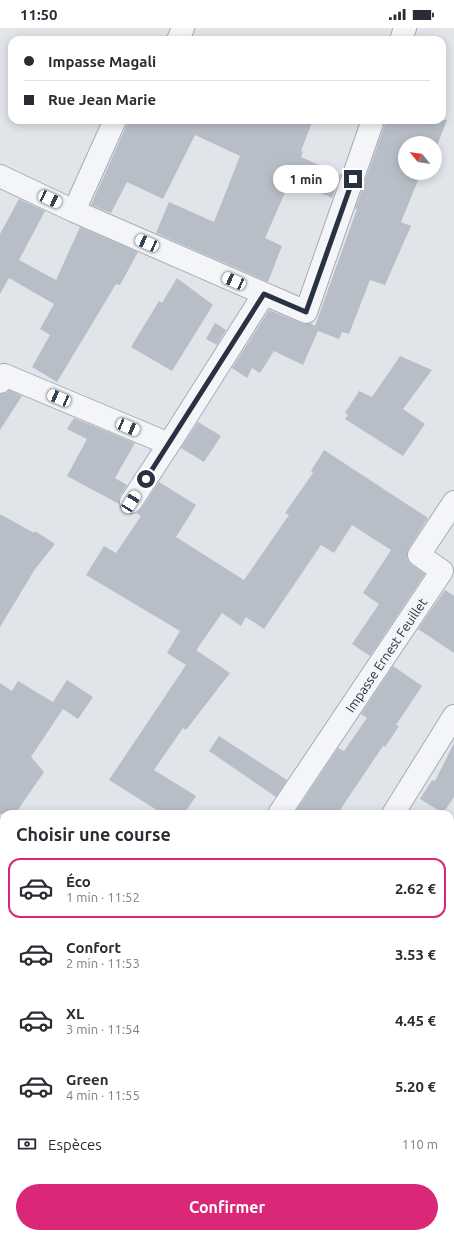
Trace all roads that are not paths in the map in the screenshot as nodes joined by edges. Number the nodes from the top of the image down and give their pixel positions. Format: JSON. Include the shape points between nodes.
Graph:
{"nodes":[{"id":1,"x":113,"y":124,"type":"edge"},
{"id":2,"x":372,"y":124,"type":"edge"},
{"id":3,"x":0,"y":176,"type":"edge"},
{"id":4,"x":74,"y":211,"type":"junction"},
{"id":5,"x":264,"y":294,"type":"junction"},
{"id":6,"x":0,"y":382,"type":"edge"},
{"id":7,"x":169,"y":444,"type":"junction"},
{"id":8,"x":131,"y":502,"type":"dead end"},
{"id":9,"x":454,"y":502,"type":"edge"},
{"id":10,"x":454,"y":716,"type":"edge"},
{"id":11,"x":282,"y":810,"type":"edge"},
{"id":12,"x":395,"y":810,"type":"edge"}],
"edges":[{"from":1,"to":4,"type":"street"},
{"from":2,"to":5,"type":"street","via":[[306,312]]},
{"from":3,"to":4,"type":"street"},
{"from":4,"to":5,"type":"street"},
{"from":5,"to":7,"type":"street"},
{"from":6,"to":7,"type":"street","via":[[4,375]]},
{"from":7,"to":8,"type":"street"},
{"from":9,"to":11,"type":"street","name":"Impasse Ernest Feuillet","via":[[419,555],[442,571]]},
{"from":10,"to":12,"type":"street"}]}
